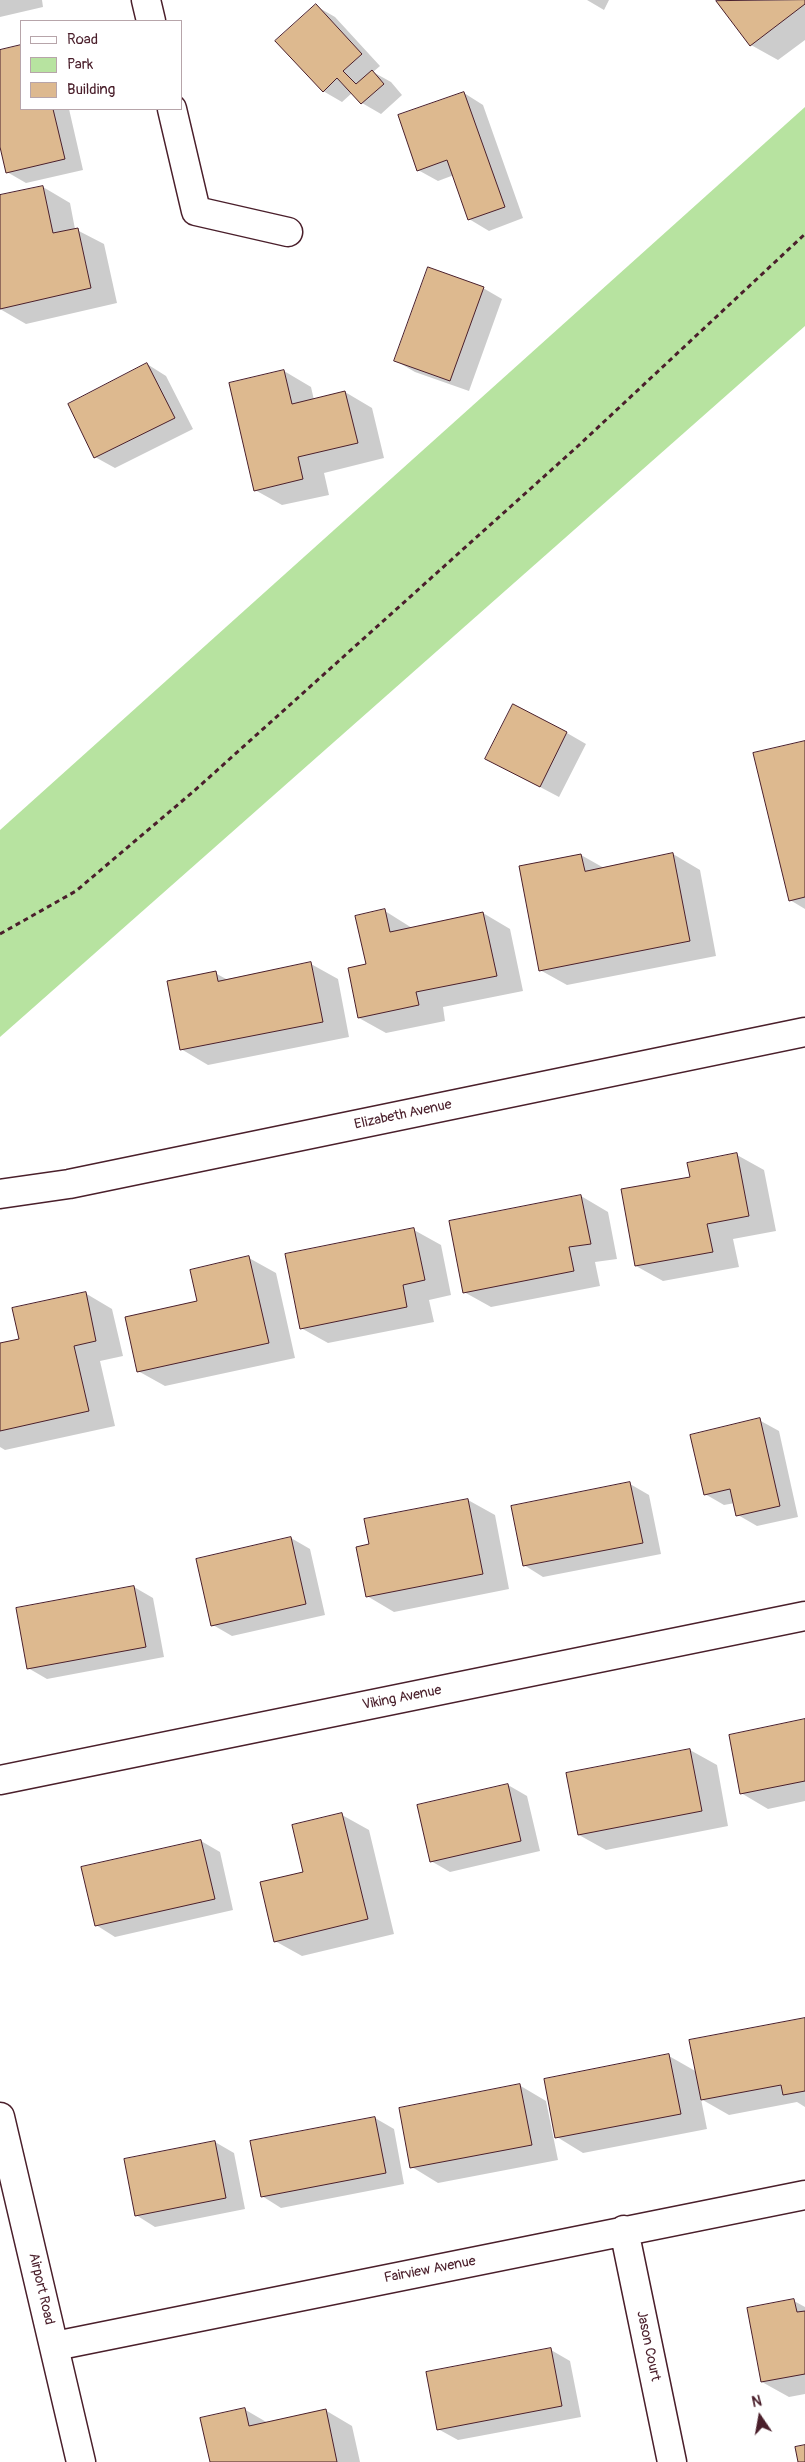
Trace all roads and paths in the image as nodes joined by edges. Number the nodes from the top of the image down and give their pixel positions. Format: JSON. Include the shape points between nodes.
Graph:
{"nodes":[{"id":1,"x":146,"y":0,"type":"edge"},
{"id":2,"x":151,"y":20,"type":"edge"},
{"id":3,"x":172,"y":110,"type":"edge"},
{"id":4,"x":288,"y":232,"type":"dead end"},
{"id":5,"x":805,"y":234,"type":"edge"},
{"id":6,"x":0,"y":934,"type":"edge"},
{"id":7,"x":805,"y":1032,"type":"edge"},
{"id":8,"x":0,"y":1194,"type":"edge"},
{"id":9,"x":805,"y":1616,"type":"edge"},
{"id":10,"x":0,"y":1780,"type":"edge"},
{"id":11,"x":0,"y":2117,"type":"edge"},
{"id":12,"x":805,"y":2195,"type":"edge"},
{"id":13,"x":624,"y":2230,"type":"junction"},
{"id":14,"x":55,"y":2346,"type":"junction"},
{"id":15,"x":81,"y":2462,"type":"edge"},
{"id":16,"x":672,"y":2462,"type":"edge"}],
"edges":[{"from":1,"to":2,"type":"street"},
{"from":3,"to":4,"type":"street","via":[[196,211]]},
{"from":5,"to":6,"type":"path","via":[[578,446],[194,791],[76,891]]},
{"from":7,"to":8,"type":"street","name":"Elizabeth Avenue","via":[[69,1184]]},
{"from":9,"to":10,"type":"street","name":"Viking Avenue"},
{"from":11,"to":14,"type":"street","name":"Airport Road"},
{"from":12,"to":13,"type":"street","name":"Fairview Avenue"},
{"from":13,"to":14,"type":"street","name":"Fairview Avenue"},
{"from":13,"to":16,"type":"street","name":"Jason Court"},
{"from":14,"to":15,"type":"street","name":"Airport Road"}]}
